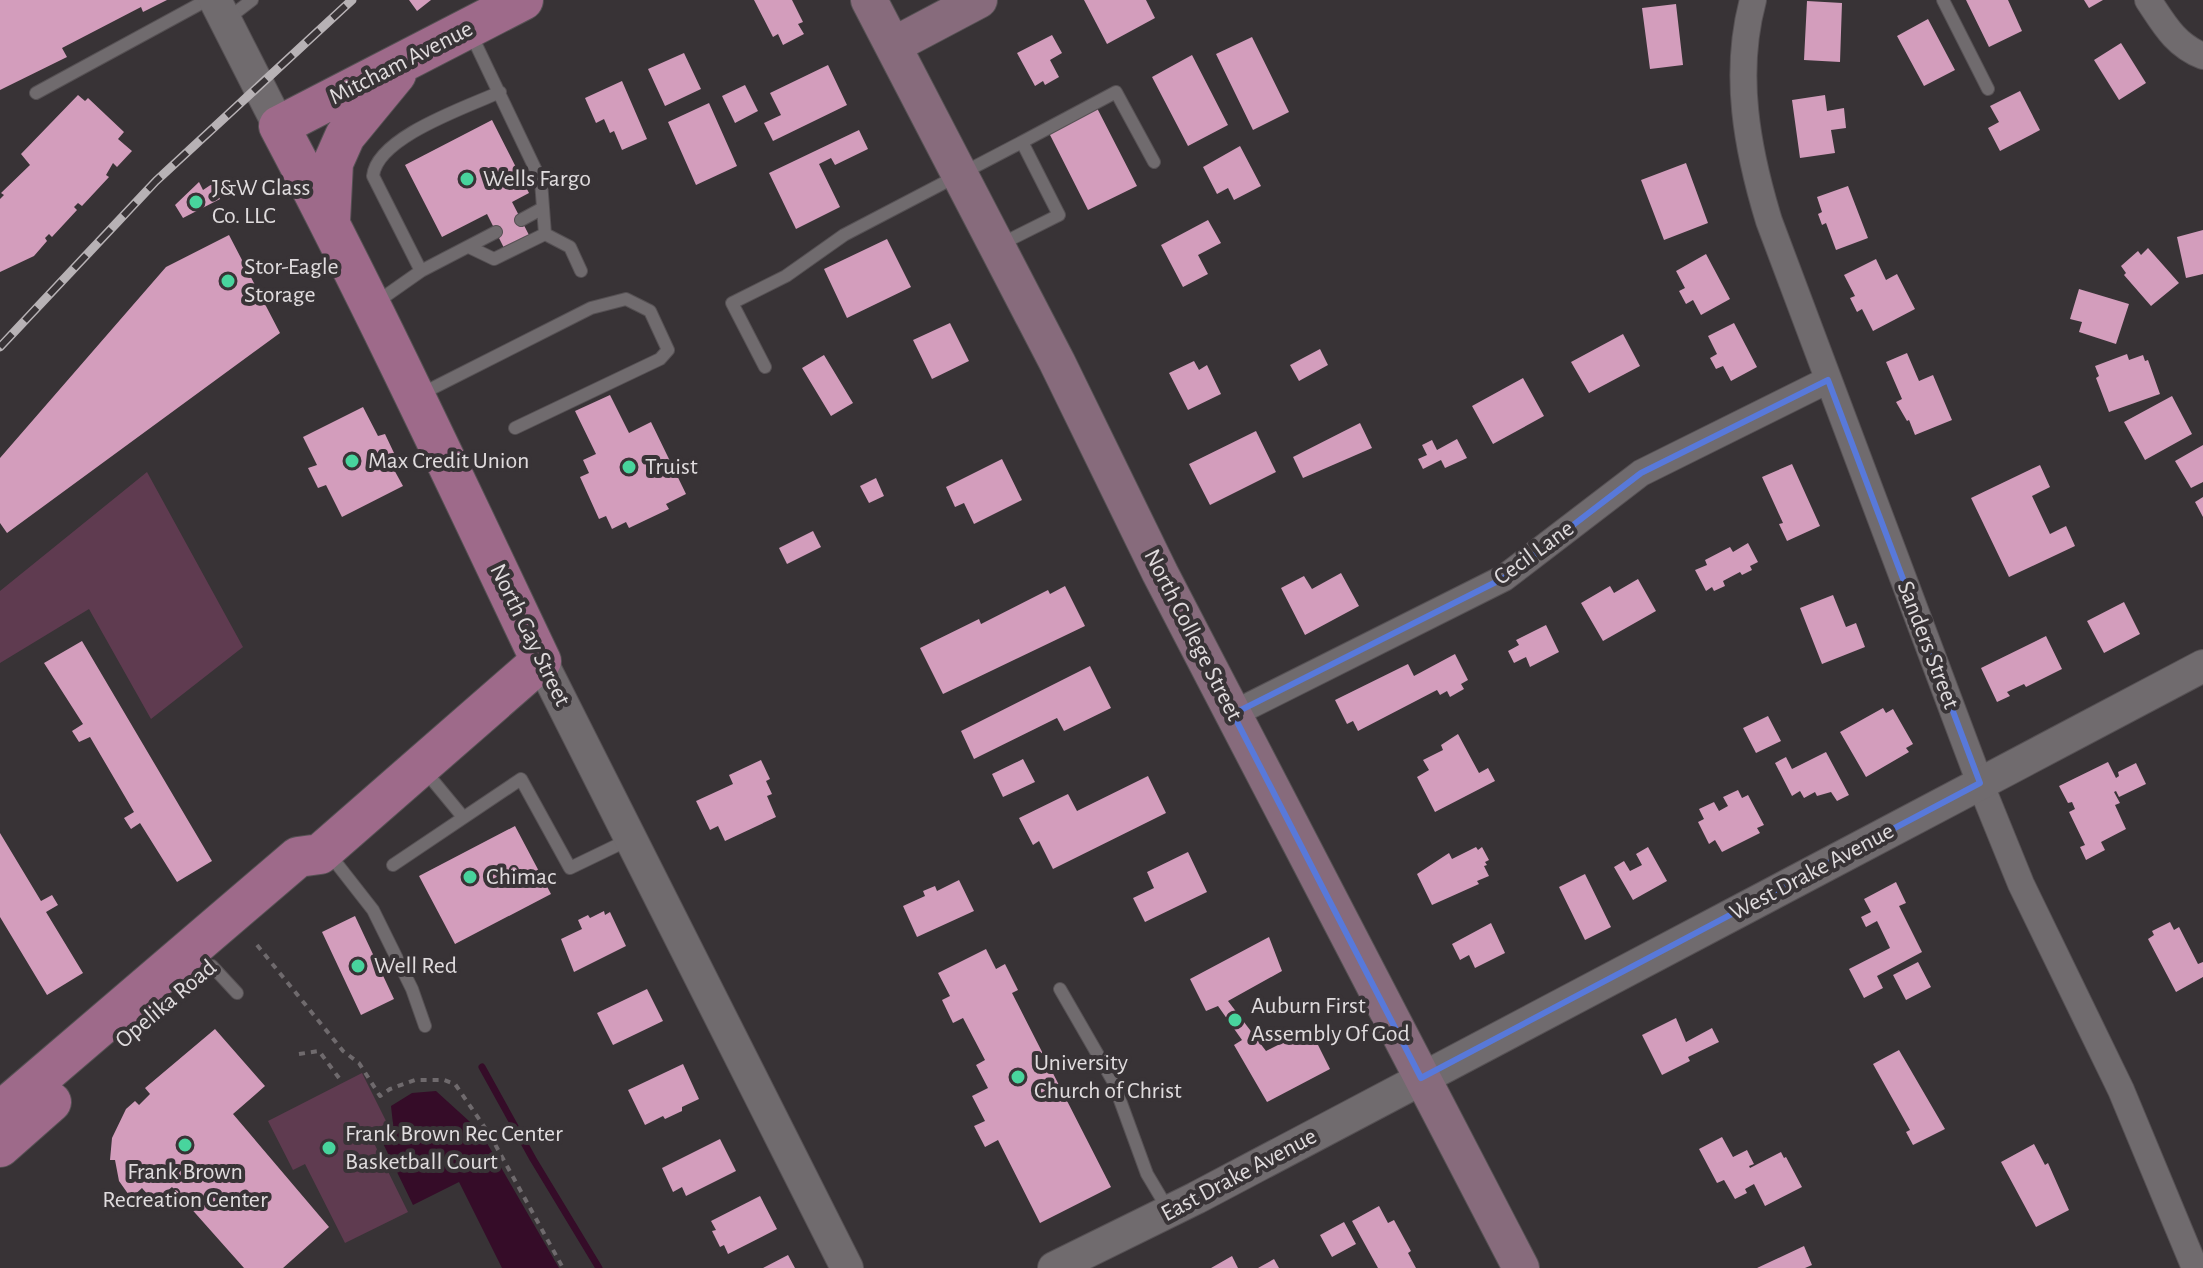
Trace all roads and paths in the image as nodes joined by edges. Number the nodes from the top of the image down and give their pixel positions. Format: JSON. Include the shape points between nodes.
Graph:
{"nodes":[{"id":1,"x":252,"y":0,"type":"edge"},
{"id":2,"x":523,"y":0,"type":"edge"},
{"id":3,"x":869,"y":0,"type":"edge"},
{"id":4,"x":979,"y":0,"type":"edge"},
{"id":5,"x":1753,"y":0,"type":"edge"},
{"id":6,"x":1943,"y":0,"type":"edge"},
{"id":7,"x":2148,"y":0,"type":"edge"},
{"id":8,"x":216,"y":7,"type":"edge"},
{"id":9,"x":469,"y":30,"type":"junction"},
{"id":10,"x":894,"y":45,"type":"junction"},
{"id":11,"x":2203,"y":56,"type":"edge"},
{"id":12,"x":410,"y":57,"type":"junction"},
{"id":13,"x":1988,"y":89,"type":"dead end"},
{"id":14,"x":500,"y":92,"type":"junction"},
{"id":15,"x":36,"y":93,"type":"dead end"},
{"id":16,"x":279,"y":126,"type":"junction"},
{"id":17,"x":1022,"y":142,"type":"junction"},
{"id":18,"x":1154,"y":162,"type":"dead end"},
{"id":19,"x":959,"y":174,"type":"junction"},
{"id":20,"x":543,"y":208,"type":"junction"},
{"id":21,"x":521,"y":220,"type":"dead end"},
{"id":22,"x":330,"y":221,"type":"junction"},
{"id":23,"x":496,"y":232,"type":"dead end"},
{"id":24,"x":545,"y":234,"type":"junction"},
{"id":25,"x":996,"y":246,"type":"junction"},
{"id":26,"x":469,"y":247,"type":"junction"},
{"id":27,"x":421,"y":271,"type":"junction"},
{"id":28,"x":581,"y":271,"type":"dead end"},
{"id":29,"x":371,"y":306,"type":"junction"},
{"id":30,"x":765,"y":367,"type":"dead end"},
{"id":31,"x":1828,"y":380,"type":"junction"},
{"id":32,"x":416,"y":397,"type":"junction"},
{"id":33,"x":515,"y":428,"type":"dead end"},
{"id":34,"x":541,"y":661,"type":"junction"},
{"id":35,"x":2203,"y":666,"type":"edge"},
{"id":36,"x":1233,"y":714,"type":"junction"},
{"id":37,"x":420,"y":765,"type":"junction"},
{"id":38,"x":1980,"y":783,"type":"junction"},
{"id":39,"x":463,"y":817,"type":"junction"},
{"id":40,"x":631,"y":838,"type":"junction"},
{"id":41,"x":322,"y":851,"type":"junction"},
{"id":42,"x":393,"y":865,"type":"dead end"},
{"id":43,"x":257,"y":945,"type":"dead end"},
{"id":44,"x":1060,"y":989,"type":"dead end"},
{"id":45,"x":425,"y":1026,"type":"dead end"},
{"id":46,"x":299,"y":1054,"type":"dead end"},
{"id":47,"x":339,"y":1078,"type":"dead end"},
{"id":48,"x":1421,"y":1078,"type":"junction"},
{"id":49,"x":0,"y":1112,"type":"edge"},
{"id":50,"x":0,"y":1147,"type":"edge"},
{"id":51,"x":1169,"y":1212,"type":"junction"},
{"id":52,"x":563,"y":1268,"type":"edge"},
{"id":53,"x":847,"y":1268,"type":"edge"},
{"id":54,"x":1054,"y":1268,"type":"edge"},
{"id":55,"x":1521,"y":1268,"type":"edge"},
{"id":56,"x":2195,"y":1268,"type":"edge"}],
"edges":[{"from":1,"to":8,"type":"lane"},
{"from":2,"to":9,"type":"main road","name":"Mitcham Avenue"},
{"from":3,"to":10,"type":"main road","name":"North College Street"},
{"from":4,"to":10,"type":"main road"},
{"from":5,"to":31,"type":"street","name":"Sanders Street","via":[[1742,62],[1756,177]]},
{"from":6,"to":13,"type":"lane"},
{"from":7,"to":11,"type":"street","via":[[2172,36]]},
{"from":8,"to":15,"type":"lane"},
{"from":8,"to":16,"type":"street","name":"North Gay Street"},
{"from":9,"to":12,"type":"main road","name":"Mitcham Avenue"},
{"from":9,"to":14,"type":"lane"},
{"from":10,"to":19,"type":"main road","name":"North College Street"},
{"from":12,"to":16,"type":"main road","name":"Mitcham Avenue"},
{"from":12,"to":22,"type":"main road","via":[[345,136],[333,163]]},
{"from":14,"to":20,"type":"lane","via":[[541,181]]},
{"from":14,"to":27,"type":"lane","via":[[410,134],[374,167],[373,176]]},
{"from":16,"to":22,"type":"main road","name":"North Gay Street"},
{"from":17,"to":18,"type":"lane","via":[[1116,92]]},
{"from":17,"to":19,"type":"lane"},
{"from":17,"to":25,"type":"lane","via":[[1059,215]]},
{"from":19,"to":25,"type":"main road","name":"North College Street"},
{"from":19,"to":30,"type":"lane","via":[[732,303]]},
{"from":20,"to":21,"type":"lane"},
{"from":20,"to":24,"type":"lane"},
{"from":22,"to":29,"type":"main road","name":"North Gay Street"},
{"from":23,"to":26,"type":"lane"},
{"from":24,"to":26,"type":"lane","via":[[494,259]]},
{"from":24,"to":28,"type":"lane","via":[[570,247]]},
{"from":25,"to":36,"type":"main road","name":"North College Street"},
{"from":26,"to":27,"type":"lane"},
{"from":27,"to":29,"type":"lane"},
{"from":29,"to":32,"type":"main road","name":"North Gay Street"},
{"from":31,"to":36,"type":"street","name":"Cecil Lane","via":[[1641,473],[1504,578]]},
{"from":31,"to":38,"type":"street","name":"Sanders Street"},
{"from":32,"to":33,"type":"lane","via":[[591,308],[626,299],[650,311],[668,350],[660,359]]},
{"from":32,"to":34,"type":"main road","name":"North Gay Street"},
{"from":34,"to":37,"type":"main road","name":"Opelika Road"},
{"from":34,"to":40,"type":"street","name":"North Gay Street"},
{"from":35,"to":38,"type":"street","name":"West Drake Avenue"},
{"from":36,"to":48,"type":"main road","name":"North College Street"},
{"from":37,"to":39,"type":"lane"},
{"from":37,"to":41,"type":"main road","name":"Opelika Road"},
{"from":38,"to":48,"type":"street","name":"West Drake Avenue"},
{"from":38,"to":56,"type":"street","name":"Sanders Street","via":[[2034,912],[2121,1090]]},
{"from":39,"to":40,"type":"lane","via":[[521,779],[570,868]]},
{"from":39,"to":42,"type":"lane"},
{"from":40,"to":53,"type":"street","name":"North Gay Street"},
{"from":41,"to":45,"type":"lane","via":[[373,910]]},
{"from":41,"to":49,"type":"main road","name":"Opelika Road","via":[[298,857]]},
{"from":41,"to":50,"type":"main road","name":"Opelika Road","via":[[315,874],[224,979]]},
{"from":43,"to":52,"type":"path","via":[[343,1051],[359,1063],[380,1096],[415,1080],[455,1084],[490,1135]]},
{"from":44,"to":51,"type":"lane","via":[[1113,1081],[1147,1174]]},
{"from":46,"to":47,"type":"path","via":[[319,1051]]},
{"from":48,"to":51,"type":"street","name":"East Drake Avenue"},
{"from":48,"to":55,"type":"main road","name":"North College Street"},
{"from":51,"to":54,"type":"street","name":"East Drake Avenue"}]}
